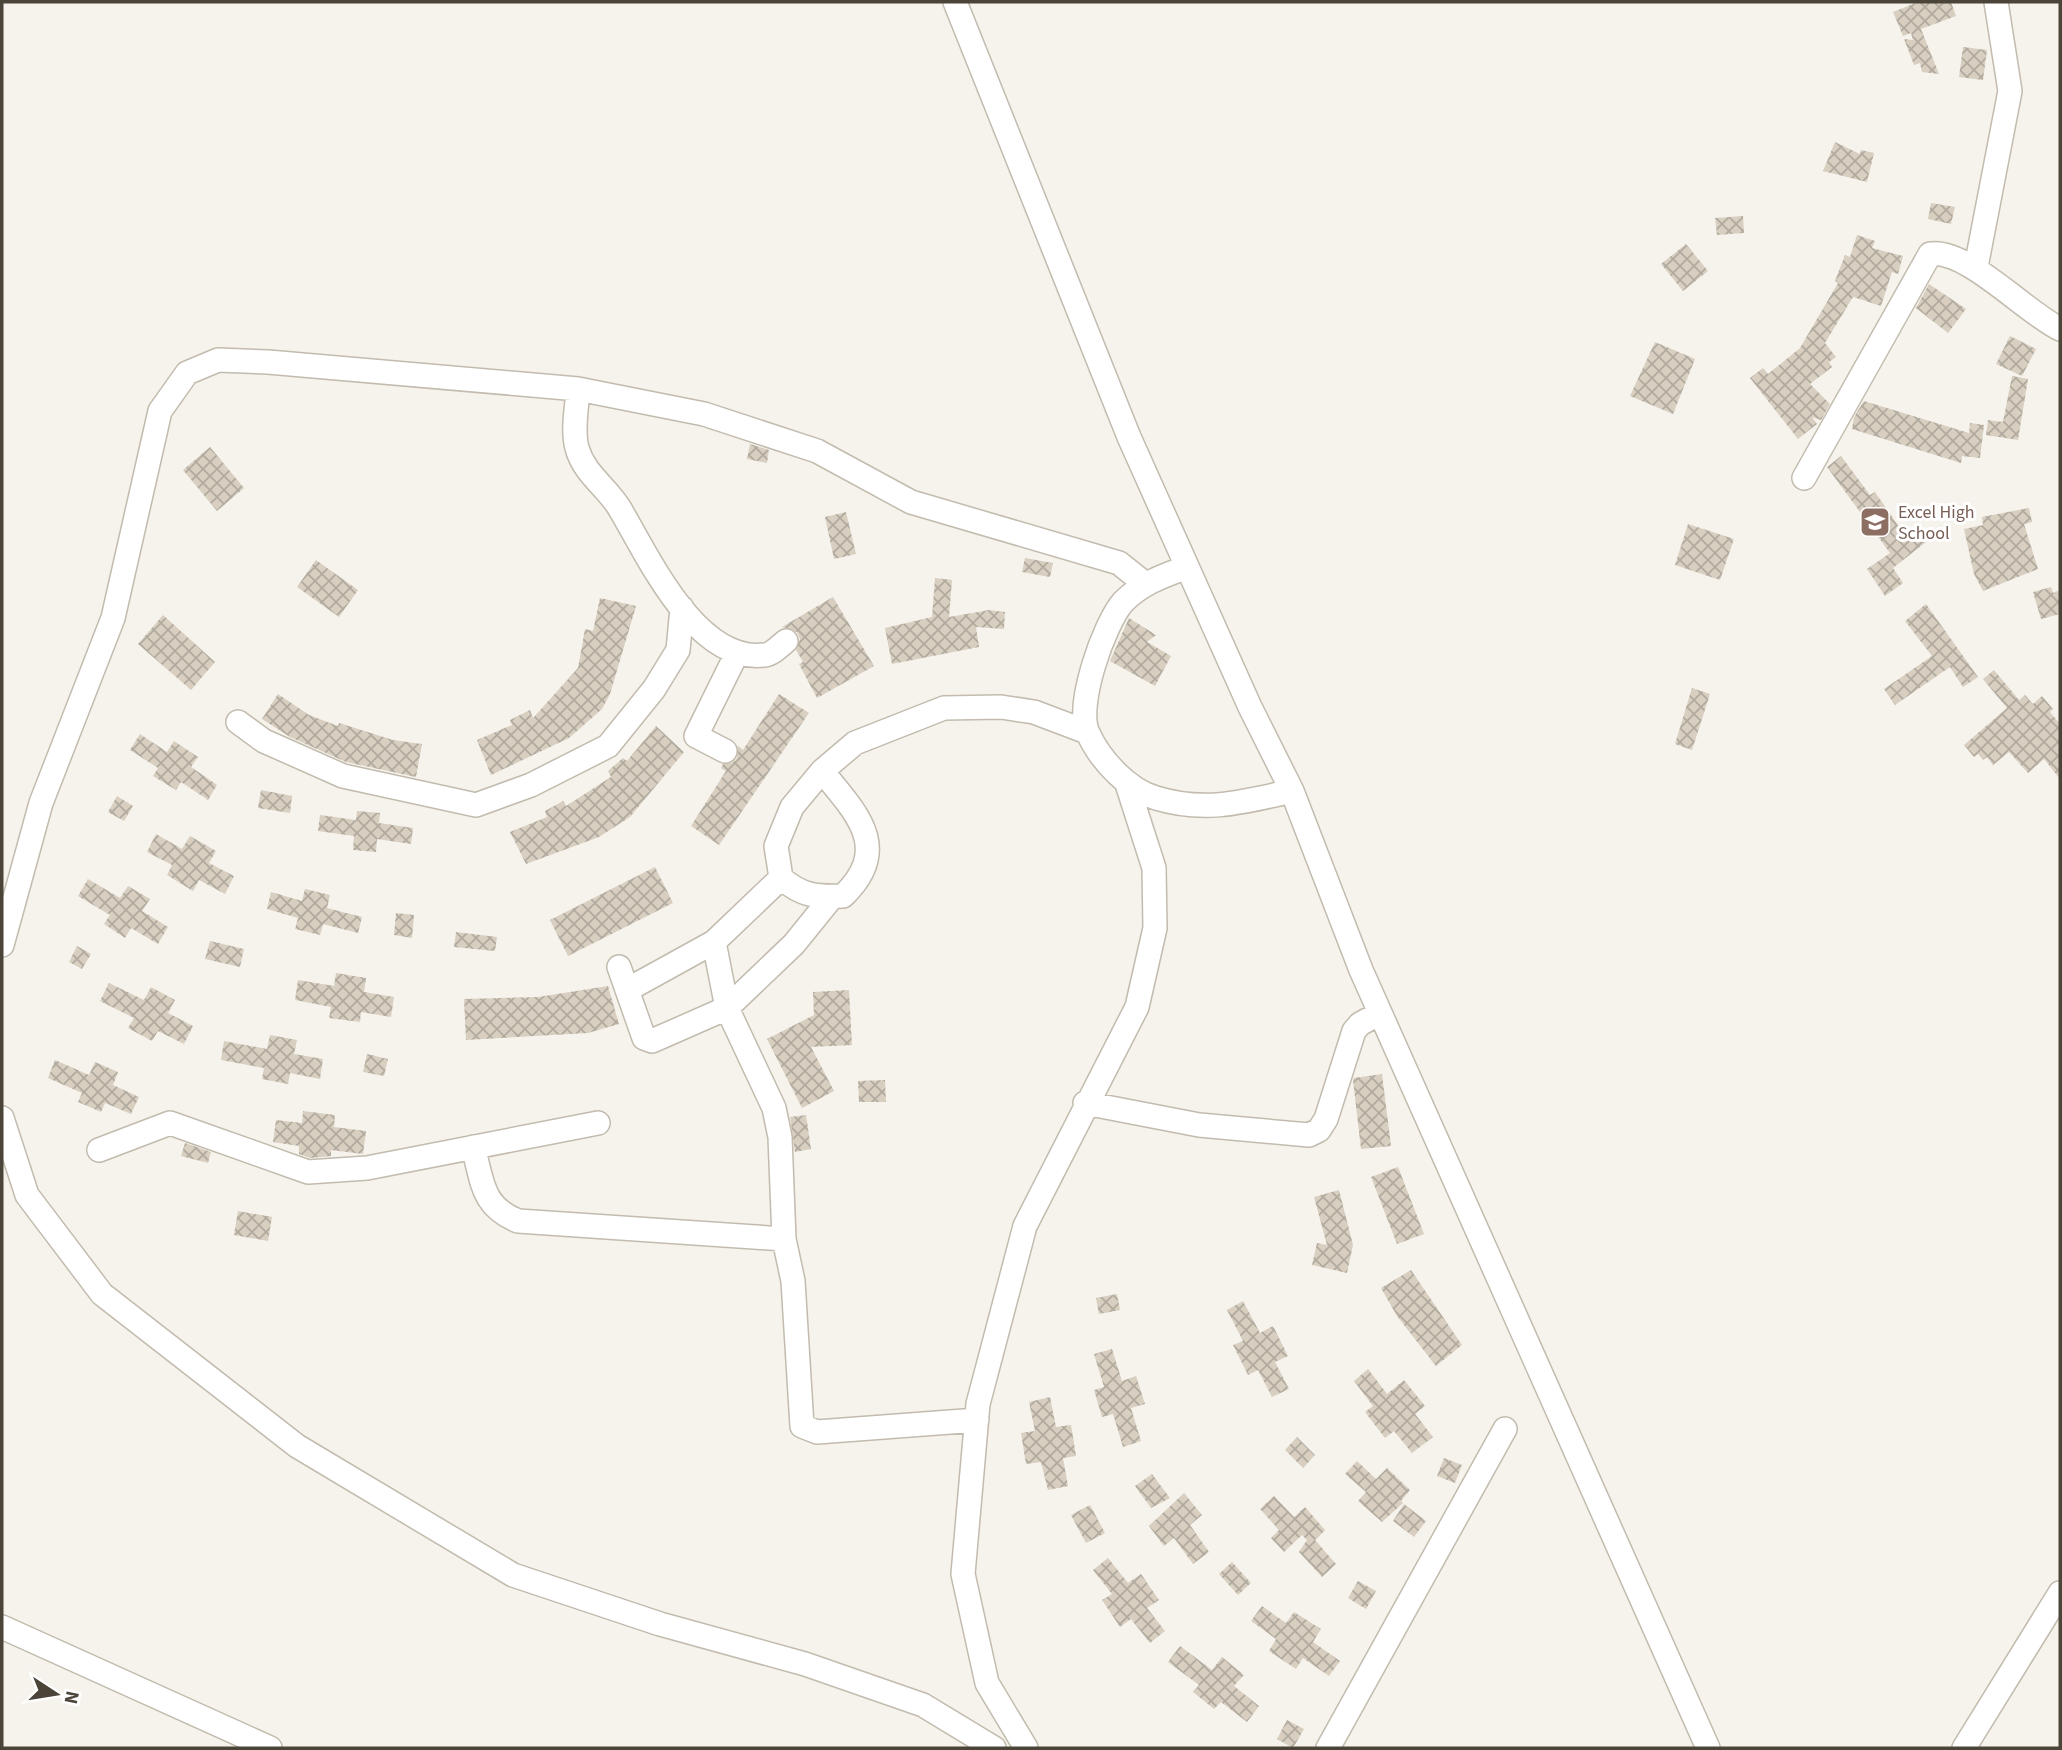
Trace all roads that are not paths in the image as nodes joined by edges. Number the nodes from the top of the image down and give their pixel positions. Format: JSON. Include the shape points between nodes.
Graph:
{"nodes":[{"id":1,"x":955,"y":2,"type":"edge"},
{"id":2,"x":1996,"y":2,"type":"edge"},
{"id":3,"x":1976,"y":268,"type":"junction"},
{"id":4,"x":2060,"y":329,"type":"edge"},
{"id":5,"x":579,"y":389,"type":"junction"},
{"id":6,"x":1804,"y":478,"type":"dead end"},
{"id":7,"x":1187,"y":566,"type":"junction"},
{"id":8,"x":1144,"y":583,"type":"junction"},
{"id":9,"x":682,"y":608,"type":"junction"},
{"id":10,"x":786,"y":641,"type":"dead end"},
{"id":11,"x":737,"y":653,"type":"junction"},
{"id":12,"x":238,"y":722,"type":"dead end"},
{"id":13,"x":1087,"y":732,"type":"junction"},
{"id":14,"x":725,"y":751,"type":"dead end"},
{"id":15,"x":822,"y":771,"type":"junction"},
{"id":16,"x":1127,"y":784,"type":"junction"},
{"id":17,"x":1292,"y":791,"type":"junction"},
{"id":18,"x":781,"y":878,"type":"junction"},
{"id":19,"x":832,"y":897,"type":"junction"},
{"id":20,"x":714,"y":942,"type":"junction"},
{"id":21,"x":2,"y":945,"type":"edge"},
{"id":22,"x":619,"y":967,"type":"dead end"},
{"id":23,"x":627,"y":990,"type":"junction"},
{"id":24,"x":727,"y":1007,"type":"junction"},
{"id":25,"x":1380,"y":1013,"type":"junction"},
{"id":26,"x":1085,"y":1103,"type":"junction"},
{"id":27,"x":2,"y":1118,"type":"edge"},
{"id":28,"x":598,"y":1123,"type":"dead end"},
{"id":29,"x":473,"y":1147,"type":"junction"},
{"id":30,"x":99,"y":1150,"type":"dead end"},
{"id":31,"x":784,"y":1238,"type":"junction"},
{"id":32,"x":977,"y":1420,"type":"junction"},
{"id":33,"x":1505,"y":1429,"type":"dead end"},
{"id":34,"x":2060,"y":1593,"type":"edge"},
{"id":35,"x":2,"y":1627,"type":"edge"},
{"id":36,"x":270,"y":1748,"type":"edge"},
{"id":37,"x":994,"y":1748,"type":"edge"},
{"id":38,"x":1027,"y":1748,"type":"edge"},
{"id":39,"x":1328,"y":1748,"type":"edge"},
{"id":40,"x":1708,"y":1748,"type":"edge"},
{"id":41,"x":1964,"y":1748,"type":"edge"}],
"edges":[{"from":1,"to":7,"type":"street","via":[[1129,437]]},
{"from":2,"to":3,"type":"street","via":[[2010,92]]},
{"from":3,"to":4,"type":"street","via":[[2018,303]]},
{"from":3,"to":6,"type":"street","via":[[1930,254]]},
{"from":5,"to":8,"type":"street","via":[[704,414],[817,451],[911,502],[1119,563]]},
{"from":5,"to":9,"type":"street","via":[[576,447],[588,472],[618,505]]},
{"from":5,"to":21,"type":"street","via":[[243,361],[218,360],[187,373],[160,411],[113,618],[41,803]]},
{"from":7,"to":8,"type":"street"},
{"from":7,"to":17,"type":"street"},
{"from":8,"to":13,"type":"street","via":[[1121,604],[1104,635],[1085,708]]},
{"from":9,"to":11,"type":"street","via":[[706,635]]},
{"from":9,"to":12,"type":"street","via":[[678,650],[654,689],[608,746],[531,785],[476,805],[343,776],[264,741]]},
{"from":10,"to":11,"type":"street","via":[[766,656]]},
{"from":11,"to":14,"type":"street","via":[[696,736]]},
{"from":13,"to":15,"type":"street","via":[[1034,712],[944,708],[855,743]]},
{"from":13,"to":16,"type":"street"},
{"from":15,"to":18,"type":"street","via":[[792,807],[776,846]]},
{"from":15,"to":19,"type":"street","via":[[867,834],[867,859],[860,880],[843,896]]},
{"from":16,"to":17,"type":"street","via":[[1154,798],[1224,807]]},
{"from":16,"to":26,"type":"street","via":[[1154,868],[1155,928],[1137,1007]]},
{"from":17,"to":25,"type":"street"},
{"from":18,"to":19,"type":"street","via":[[797,892]]},
{"from":18,"to":20,"type":"street"},
{"from":19,"to":24,"type":"street","via":[[794,944]]},
{"from":20,"to":23,"type":"street"},
{"from":20,"to":24,"type":"street"},
{"from":22,"to":23,"type":"street"},
{"from":23,"to":24,"type":"street","via":[[648,1040]]},
{"from":24,"to":31,"type":"street","via":[[774,1108],[780,1137]]},
{"from":25,"to":26,"type":"street","via":[[1354,1031],[1326,1119],[1309,1135],[1199,1125]]},
{"from":25,"to":40,"type":"street"},
{"from":26,"to":32,"type":"street","via":[[1024,1226]]},
{"from":27,"to":37,"type":"street","via":[[27,1195],[102,1294],[297,1446],[513,1575],[923,1705]]},
{"from":28,"to":29,"type":"street"},
{"from":29,"to":30,"type":"street","via":[[367,1168],[308,1172],[170,1123]]},
{"from":29,"to":31,"type":"street","via":[[487,1199],[499,1213],[518,1221]]},
{"from":31,"to":32,"type":"street","via":[[793,1281],[802,1426],[817,1432]]},
{"from":32,"to":38,"type":"street","via":[[963,1574],[987,1683]]},
{"from":33,"to":39,"type":"street"},
{"from":34,"to":41,"type":"street"},
{"from":35,"to":36,"type":"street"}]}
